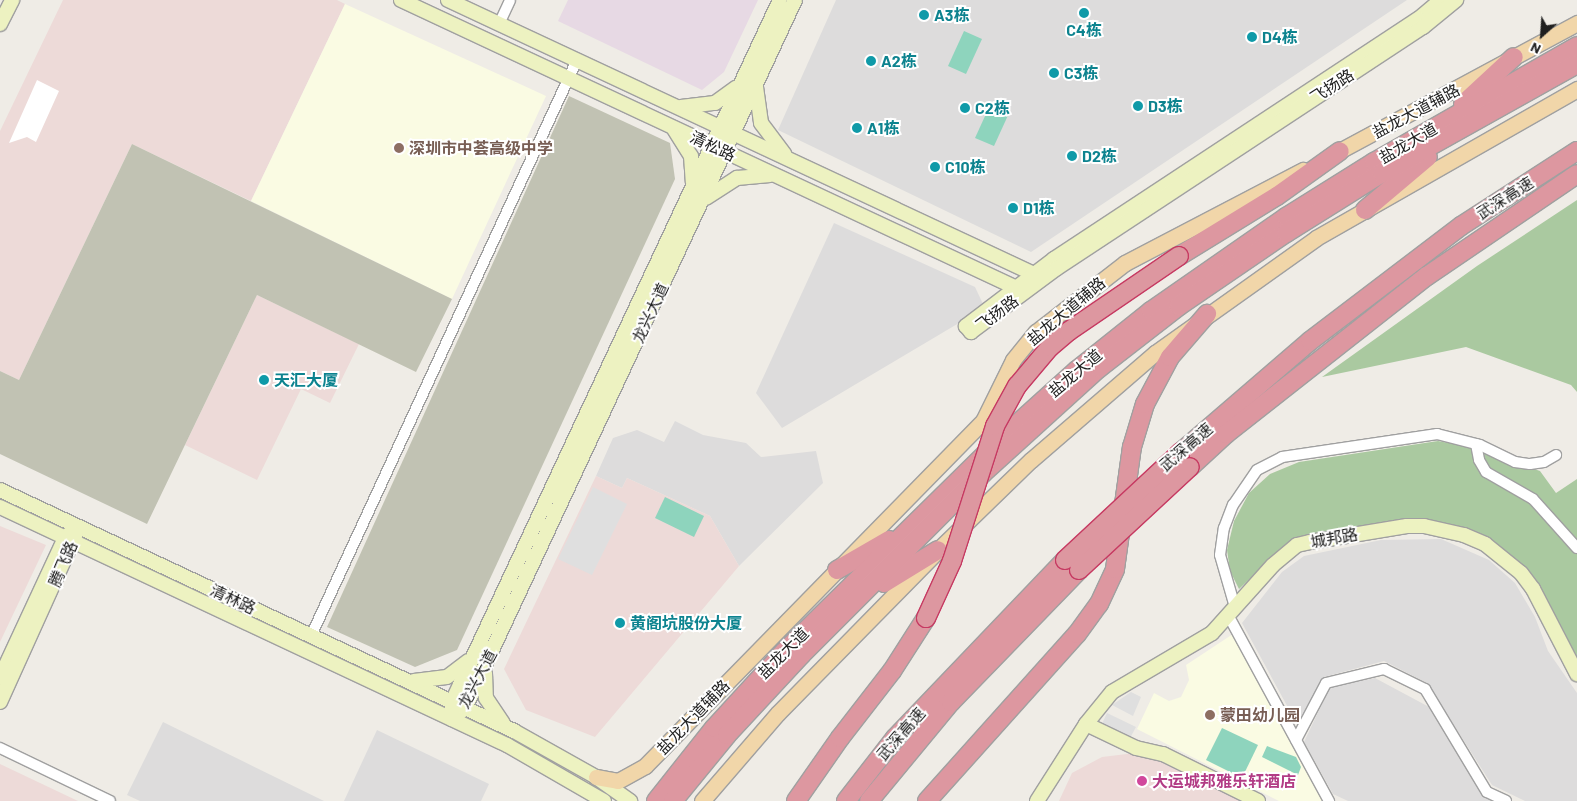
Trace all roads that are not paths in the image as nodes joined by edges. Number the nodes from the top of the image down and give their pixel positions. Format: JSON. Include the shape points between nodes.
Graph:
{"nodes":[{"id":1,"x":12,"y":0,"type":"edge"},
{"id":2,"x":401,"y":0,"type":"edge"},
{"id":3,"x":448,"y":0,"type":"edge"},
{"id":4,"x":510,"y":0,"type":"edge"},
{"id":5,"x":780,"y":0,"type":"edge"},
{"id":6,"x":795,"y":0,"type":"edge"},
{"id":7,"x":1456,"y":0,"type":"edge"},
{"id":8,"x":1435,"y":3,"type":"edge"},
{"id":9,"x":1577,"y":23,"type":"edge"},
{"id":10,"x":0,"y":24,"type":"edge"},
{"id":11,"x":499,"y":24,"type":"junction"},
{"id":12,"x":1577,"y":46,"type":"edge"},
{"id":13,"x":1514,"y":57,"type":"junction"},
{"id":14,"x":577,"y":60,"type":"junction"},
{"id":15,"x":1577,"y":64,"type":"edge"},
{"id":16,"x":568,"y":78,"type":"junction"},
{"id":17,"x":757,"y":83,"type":"junction"},
{"id":18,"x":741,"y":84,"type":"junction"},
{"id":19,"x":1577,"y":89,"type":"edge"},
{"id":20,"x":675,"y":106,"type":"junction"},
{"id":21,"x":1437,"y":126,"type":"junction"},
{"id":22,"x":672,"y":127,"type":"junction"},
{"id":23,"x":1463,"y":127,"type":"junction"},
{"id":24,"x":727,"y":130,"type":"junction"},
{"id":25,"x":718,"y":149,"type":"junction"},
{"id":26,"x":1340,"y":151,"type":"junction"},
{"id":27,"x":1577,"y":151,"type":"edge"},
{"id":28,"x":792,"y":161,"type":"junction"},
{"id":29,"x":1577,"y":174,"type":"edge"},
{"id":30,"x":779,"y":177,"type":"junction"},
{"id":31,"x":692,"y":188,"type":"junction"},
{"id":32,"x":699,"y":207,"type":"junction"},
{"id":33,"x":1365,"y":210,"type":"junction"},
{"id":34,"x":1036,"y":278,"type":"junction"},
{"id":35,"x":1020,"y":290,"type":"joint"},
{"id":36,"x":1207,"y":314,"type":"junction"},
{"id":37,"x":1476,"y":444,"type":"junction"},
{"id":38,"x":1556,"y":455,"type":"dead end"},
{"id":39,"x":0,"y":490,"type":"edge"},
{"id":40,"x":0,"y":507,"type":"edge"},
{"id":41,"x":913,"y":525,"type":"junction"},
{"id":42,"x":77,"y":526,"type":"junction"},
{"id":43,"x":70,"y":540,"type":"junction"},
{"id":44,"x":1577,"y":548,"type":"edge"},
{"id":45,"x":938,"y":550,"type":"junction"},
{"id":46,"x":1072,"y":565,"type":"junction"},
{"id":47,"x":837,"y":570,"type":"junction"},
{"id":48,"x":858,"y":599,"type":"junction"},
{"id":49,"x":1232,"y":611,"type":"junction"},
{"id":50,"x":311,"y":636,"type":"junction"},
{"id":51,"x":482,"y":639,"type":"junction"},
{"id":52,"x":495,"y":645,"type":"junction"},
{"id":53,"x":475,"y":653,"type":"junction"},
{"id":54,"x":488,"y":659,"type":"junction"},
{"id":55,"x":1577,"y":674,"type":"edge"},
{"id":56,"x":0,"y":678,"type":"edge"},
{"id":57,"x":404,"y":680,"type":"junction"},
{"id":58,"x":0,"y":702,"type":"edge"},
{"id":59,"x":459,"y":705,"type":"junction"},
{"id":60,"x":452,"y":719,"type":"junction"},
{"id":61,"x":1086,"y":724,"type":"junction"},
{"id":62,"x":514,"y":731,"type":"junction"},
{"id":63,"x":1296,"y":740,"type":"junction"},
{"id":64,"x":0,"y":748,"type":"edge"},
{"id":65,"x":596,"y":777,"type":"junction"},
{"id":66,"x":663,"y":799,"type":"edge"},
{"id":67,"x":110,"y":801,"type":"edge"},
{"id":68,"x":604,"y":801,"type":"edge"},
{"id":69,"x":630,"y":801,"type":"edge"},
{"id":70,"x":702,"y":801,"type":"edge"},
{"id":71,"x":796,"y":801,"type":"edge"},
{"id":72,"x":846,"y":801,"type":"edge"},
{"id":73,"x":869,"y":801,"type":"edge"},
{"id":74,"x":927,"y":801,"type":"edge"},
{"id":75,"x":1037,"y":801,"type":"edge"},
{"id":76,"x":1258,"y":801,"type":"edge"},
{"id":77,"x":1329,"y":801,"type":"edge"},
{"id":78,"x":1506,"y":801,"type":"edge"}],
"edges":[{"from":1,"to":10,"type":"street"},
{"from":2,"to":16,"type":"street","name":"清松路"},
{"from":3,"to":11,"type":"street","name":"清松路"},
{"from":4,"to":11,"type":"street"},
{"from":5,"to":18,"type":"street","name":"龙兴大道"},
{"from":6,"to":17,"type":"street","name":"龙兴大道"},
{"from":7,"to":34,"type":"street","name":"飞扬路","via":[[1423,27]]},
{"from":8,"to":34,"type":"street","name":"飞扬路"},
{"from":9,"to":13,"type":"main road","name":"盐龙大道辅路"},
{"from":11,"to":14,"type":"street","name":"清松路"},
{"from":12,"to":21,"type":"highway","name":"盐龙大道"},
{"from":13,"to":21,"type":"highway"},
{"from":13,"to":26,"type":"main road","name":"盐龙大道辅路"},
{"from":14,"to":16,"type":"street"},
{"from":14,"to":20,"type":"street","name":"清松路"},
{"from":15,"to":23,"type":"highway","name":"盐龙大道"},
{"from":16,"to":22,"type":"street","name":"清松路"},
{"from":16,"to":50,"type":"street"},
{"from":17,"to":24,"type":"street","name":"龙兴大道"},
{"from":17,"to":28,"type":"street","via":[[761,123],[770,138]]},
{"from":18,"to":20,"type":"street","via":[[715,103],[690,108]]},
{"from":18,"to":24,"type":"street","name":"龙兴大道"},
{"from":19,"to":33,"type":"main road"},
{"from":20,"to":24,"type":"street","name":"清松路"},
{"from":21,"to":41,"type":"highway","name":"盐龙大道","via":[[1286,217],[1151,311],[1041,401]]},
{"from":22,"to":25,"type":"street","name":"清松路"},
{"from":22,"to":31,"type":"street","via":[[691,156]]},
{"from":23,"to":33,"type":"highway"},
{"from":23,"to":48,"type":"highway","name":"盐龙大道","via":[[1286,233],[1130,344],[982,474]]},
{"from":24,"to":25,"type":"street","name":"龙兴大道"},
{"from":24,"to":28,"type":"street","name":"清松路"},
{"from":25,"to":30,"type":"street","name":"清松路"},
{"from":25,"to":31,"type":"street","name":"龙兴大道"},
{"from":25,"to":32,"type":"street","name":"龙兴大道"},
{"from":26,"to":47,"type":"main road","name":"盐龙大道辅路","via":[[1143,252],[1036,332],[1014,360],[983,421]]},
{"from":26,"to":71,"type":"highway","bridge":true,"via":[[1069,332],[1050,347],[1017,386],[995,426],[952,561],[926,618],[892,671]]},
{"from":27,"to":46,"type":"highway","name":"武深高速","bridge":true,"via":[[1461,226],[1349,311],[1181,452]]},
{"from":28,"to":34,"type":"street","name":"清松路"},
{"from":29,"to":46,"type":"highway","name":"武深高速","bridge":true,"via":[[1427,276],[1226,434],[1190,468]]},
{"from":30,"to":32,"type":"street","via":[[758,174],[737,178],[715,190]]},
{"from":30,"to":35,"type":"street","name":"清松路"},
{"from":31,"to":51,"type":"street","name":"龙兴大道"},
{"from":32,"to":52,"type":"street","name":"龙兴大道"},
{"from":33,"to":36,"type":"main road","via":[[1316,238]]},
{"from":34,"to":35,"type":"street","name":"飞扬路"},
{"from":36,"to":45,"type":"main road","via":[[1085,410]]},
{"from":36,"to":74,"type":"highway","via":[[1170,357],[1145,404],[1132,447],[1115,569],[1099,604]]},
{"from":37,"to":38,"type":"street","via":[[1514,462],[1544,462]]},
{"from":37,"to":44,"type":"street","via":[[1479,460],[1486,472],[1534,499]]},
{"from":37,"to":49,"type":"street","via":[[1437,434],[1282,457],[1257,470],[1233,505],[1223,536],[1220,554]]},
{"from":39,"to":42,"type":"street","name":"清林路"},
{"from":40,"to":43,"type":"street","name":"清林路"},
{"from":41,"to":47,"type":"highway"},
{"from":41,"to":66,"type":"highway","name":"盐龙大道","via":[[749,688]]},
{"from":42,"to":43,"type":"street","name":"腾飞路"},
{"from":42,"to":50,"type":"street","name":"清林路"},
{"from":43,"to":56,"type":"street","name":"腾飞路"},
{"from":43,"to":58,"type":"street","name":"腾飞路"},
{"from":43,"to":60,"type":"street","name":"清林路"},
{"from":45,"to":48,"type":"highway"},
{"from":45,"to":70,"type":"main road","via":[[778,713]]},
{"from":46,"to":72,"type":"highway","name":"武深高速","via":[[895,738]]},
{"from":46,"to":73,"type":"highway","name":"武深高速"},
{"from":47,"to":65,"type":"main road","name":"盐龙大道辅路","via":[[640,770],[618,781]]},
{"from":48,"to":66,"type":"highway","name":"盐龙大道"},
{"from":49,"to":55,"type":"street","name":"城邦路","via":[[1273,565],[1297,546],[1407,526],[1443,529],[1485,544],[1521,573],[1544,606],[1564,655]]},
{"from":49,"to":61,"type":"street","name":"城邦路","via":[[1212,633],[1191,648],[1112,692]]},
{"from":49,"to":63,"type":"street"},
{"from":50,"to":57,"type":"street","name":"清林路"},
{"from":51,"to":52,"type":"street"},
{"from":51,"to":53,"type":"street","name":"龙兴大道"},
{"from":52,"to":54,"type":"street","name":"龙兴大道"},
{"from":53,"to":57,"type":"street","via":[[447,677],[420,682]]},
{"from":53,"to":59,"type":"street","name":"龙兴大道"},
{"from":54,"to":59,"type":"street","name":"龙兴大道"},
{"from":54,"to":62,"type":"street","via":[[483,687],[486,698],[501,721]]},
{"from":57,"to":59,"type":"street","name":"清林路"},
{"from":59,"to":60,"type":"street","name":"龙兴大道"},
{"from":59,"to":62,"type":"street","name":"清林路"},
{"from":60,"to":68,"type":"street","name":"清林路","via":[[548,766]]},
{"from":61,"to":75,"type":"street","name":"城邦路"},
{"from":61,"to":76,"type":"street","via":[[1136,748],[1163,754]]},
{"from":62,"to":65,"type":"street"},
{"from":63,"to":77,"type":"street"},
{"from":63,"to":78,"type":"street","via":[[1326,683],[1384,669],[1425,689],[1487,792]]},
{"from":64,"to":67,"type":"street"},
{"from":65,"to":69,"type":"street"}]}
